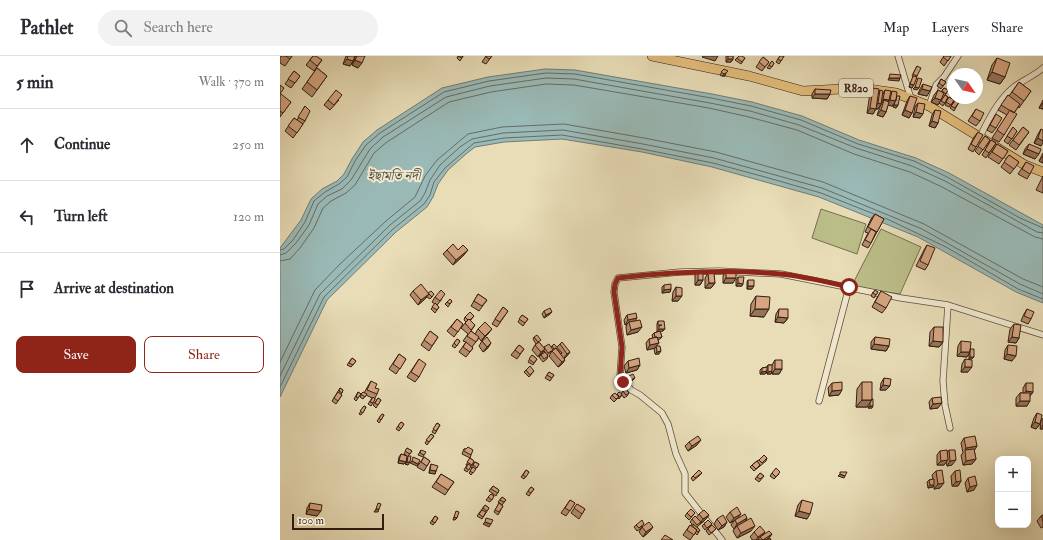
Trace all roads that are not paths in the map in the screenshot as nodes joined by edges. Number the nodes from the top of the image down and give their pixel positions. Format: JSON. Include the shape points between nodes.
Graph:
{"nodes":[{"id":1,"x":652,"y":56,"type":"edge"},
{"id":2,"x":898,"y":56,"type":"edge"},
{"id":3,"x":958,"y":56,"type":"edge"},
{"id":4,"x":1043,"y":68,"type":"edge"},
{"id":5,"x":911,"y":100,"type":"junction"},
{"id":6,"x":929,"y":106,"type":"junction"},
{"id":7,"x":980,"y":137,"type":"junction"},
{"id":8,"x":1043,"y":172,"type":"edge"},
{"id":9,"x":849,"y":287,"type":"junction"},
{"id":10,"x":948,"y":305,"type":"junction"},
{"id":11,"x":1043,"y":335,"type":"edge"},
{"id":12,"x":819,"y":401,"type":"dead end"},
{"id":13,"x":950,"y":428,"type":"dead end"},
{"id":14,"x":722,"y":540,"type":"edge"}],
"edges":[{"from":1,"to":5,"type":"main road","number":"R820","via":[[749,76],[803,91],[879,89]]},
{"from":2,"to":5,"type":"street"},
{"from":3,"to":6,"type":"street","via":[[936,85]]},
{"from":4,"to":7,"type":"street","via":[[1007,94]]},
{"from":5,"to":6,"type":"main road","number":"R820"},
{"from":6,"to":7,"type":"main road","number":"R820"},
{"from":7,"to":8,"type":"main road","number":"R820","via":[[1025,165]]},
{"from":9,"to":10,"type":"street"},
{"from":9,"to":12,"type":"street"},
{"from":9,"to":14,"type":"street","via":[[782,274],[719,271],[680,272],[616,280],[614,292],[622,347],[620,376],[631,390],[662,413],[685,474],[685,494]]},
{"from":10,"to":11,"type":"street"},
{"from":10,"to":13,"type":"street","via":[[943,381]]}]}
